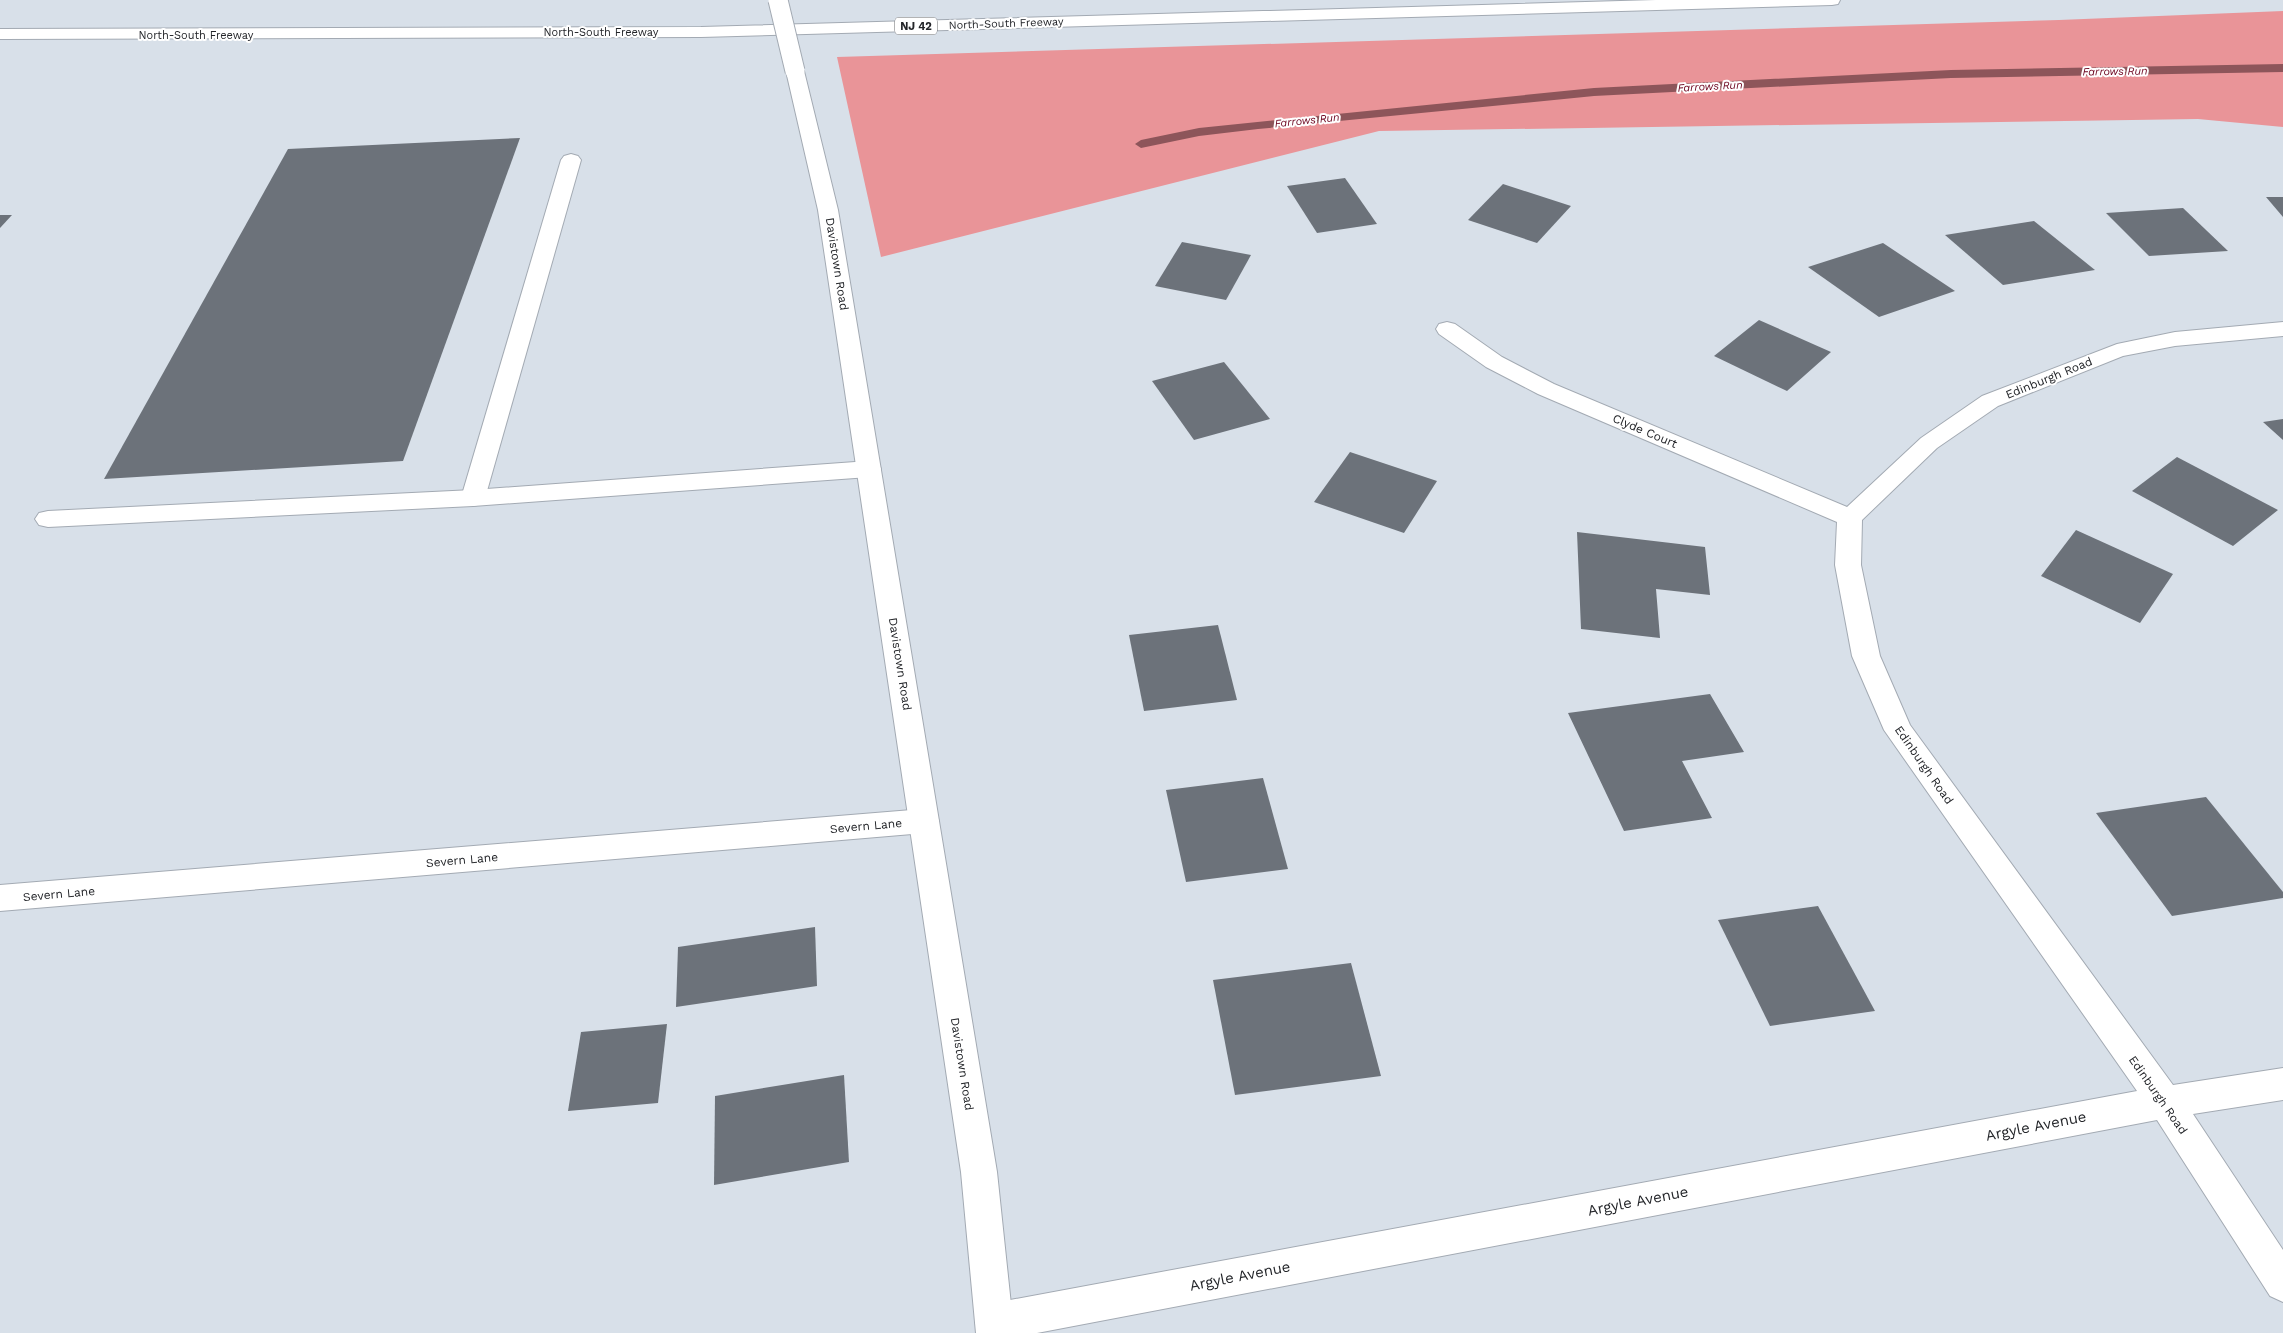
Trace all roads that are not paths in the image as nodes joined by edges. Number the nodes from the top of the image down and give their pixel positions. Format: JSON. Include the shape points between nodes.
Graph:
{"nodes":[{"id":1,"x":778,"y":0,"type":"edge"},
{"id":2,"x":1832,"y":0,"type":"edge"},
{"id":3,"x":0,"y":34,"type":"edge"},
{"id":4,"x":571,"y":160,"type":"dead end"},
{"id":5,"x":1448,"y":329,"type":"dead end"},
{"id":6,"x":2283,"y":329,"type":"edge"},
{"id":7,"x":869,"y":469,"type":"junction"},
{"id":8,"x":473,"y":498,"type":"junction"},
{"id":9,"x":1850,"y":518,"type":"junction"},
{"id":10,"x":48,"y":519,"type":"dead end"},
{"id":11,"x":924,"y":821,"type":"junction"},
{"id":12,"x":0,"y":898,"type":"edge"},
{"id":13,"x":2283,"y":1084,"type":"edge"},
{"id":14,"x":2165,"y":1102,"type":"junction"},
{"id":15,"x":2283,"y":1283,"type":"edge"},
{"id":16,"x":994,"y":1327,"type":"edge"}],
"edges":[{"from":1,"to":7,"type":"main road","name":"Davistown Road","bridge":true,"via":[[828,210]]},
{"from":2,"to":3,"type":"main road","name":"North-South Freeway","number":"NJ 42","via":[[701,32]]},
{"from":4,"to":8,"type":"main road"},
{"from":5,"to":9,"type":"main road","name":"Clyde Court","via":[[1494,362],[1546,389]]},
{"from":6,"to":9,"type":"main road","name":"Edinburgh Road","via":[[2175,339],[2117,351],[1990,401],[1929,443]]},
{"from":7,"to":8,"type":"main road"},
{"from":7,"to":11,"type":"main road","name":"Davistown Road"},
{"from":8,"to":10,"type":"main road"},
{"from":9,"to":14,"type":"main road","name":"Edinburgh Road","via":[[1848,565],[1866,656],[1898,730]]},
{"from":11,"to":12,"type":"main road","name":"Severn Lane"},
{"from":11,"to":16,"type":"main road","name":"Davistown Road","via":[[979,1172]]},
{"from":13,"to":14,"type":"main road","name":"Argyle Avenue"},
{"from":14,"to":15,"type":"main road","name":"Edinburgh Road"},
{"from":14,"to":16,"type":"main road","name":"Argyle Avenue"}]}
